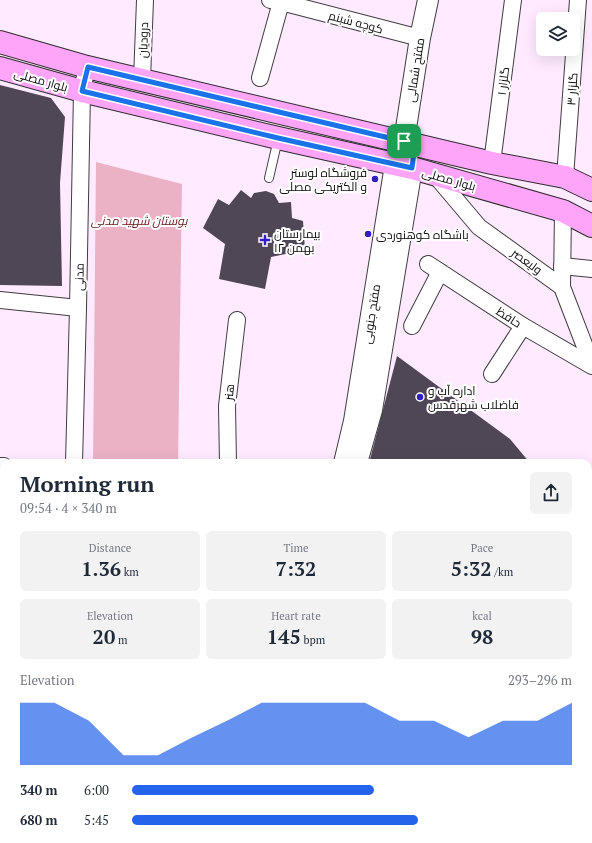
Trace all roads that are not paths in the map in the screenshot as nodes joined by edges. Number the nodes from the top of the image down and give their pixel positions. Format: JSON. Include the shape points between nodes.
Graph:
{"nodes":[{"id":1,"x":145,"y":0,"type":"edge"},
{"id":2,"x":428,"y":0,"type":"edge"},
{"id":3,"x":513,"y":0,"type":"edge"},
{"id":4,"x":578,"y":0,"type":"edge"},
{"id":5,"x":275,"y":1,"type":"edge"},
{"id":6,"x":314,"y":5,"type":"edge"},
{"id":7,"x":420,"y":38,"type":"junction"},
{"id":8,"x":0,"y":42,"type":"edge"},
{"id":9,"x":88,"y":67,"type":"junction"},
{"id":10,"x":0,"y":68,"type":"edge"},
{"id":11,"x":260,"y":78,"type":"dead end"},
{"id":12,"x":142,"y":80,"type":"junction"},
{"id":13,"x":82,"y":91,"type":"junction"},
{"id":14,"x":278,"y":138,"type":"junction"},
{"id":15,"x":406,"y":142,"type":"junction"},
{"id":16,"x":492,"y":163,"type":"junction"},
{"id":17,"x":403,"y":166,"type":"junction"},
{"id":18,"x":435,"y":175,"type":"junction"},
{"id":19,"x":269,"y":178,"type":"dead end"},
{"id":20,"x":565,"y":178,"type":"junction"},
{"id":21,"x":592,"y":190,"type":"edge"},
{"id":22,"x":563,"y":211,"type":"junction"},
{"id":23,"x":592,"y":226,"type":"edge"},
{"id":24,"x":562,"y":266,"type":"junction"},
{"id":25,"x":592,"y":269,"type":"edge"},
{"id":26,"x":562,"y":287,"type":"junction"},
{"id":27,"x":0,"y":300,"type":"edge"},
{"id":28,"x":78,"y":308,"type":"junction"},
{"id":29,"x":237,"y":320,"type":"dead end"},
{"id":30,"x":412,"y":326,"type":"dead end"},
{"id":31,"x":523,"y":326,"type":"junction"},
{"id":32,"x":592,"y":365,"type":"edge"},
{"id":33,"x":492,"y":374,"type":"dead end"},
{"id":34,"x":361,"y":423,"type":"junction"},
{"id":35,"x":74,"y":459,"type":"edge"},
{"id":36,"x":228,"y":459,"type":"edge"},
{"id":37,"x":346,"y":459,"type":"edge"},
{"id":38,"x":357,"y":459,"type":"edge"}],
"edges":[{"from":1,"to":12,"type":"street","name":"درودیان"},
{"from":2,"to":7,"type":"street","name":"مفتح شمالی"},
{"from":3,"to":16,"type":"street","name":"گلزار ۱"},
{"from":4,"to":20,"type":"street","name":"گلزار ۳"},
{"from":5,"to":6,"type":"street","name":"کوچه شبنم"},
{"from":5,"to":11,"type":"street"},
{"from":6,"to":7,"type":"street","name":"کوچه شبنم"},
{"from":7,"to":15,"type":"street","name":"مفتح شمالی"},
{"from":8,"to":9,"type":"main road","name":"بلوار مصلی"},
{"from":9,"to":12,"type":"main road","name":"بلوار مصلی"},
{"from":9,"to":13,"type":"street","name":"مدنی"},
{"from":10,"to":13,"type":"main road","name":"بلوار مصلی"},
{"from":12,"to":15,"type":"main road","name":"بلوار مصلی"},
{"from":13,"to":14,"type":"main road","name":"بلوار مصلی"},
{"from":13,"to":28,"type":"street","name":"مدنی"},
{"from":14,"to":17,"type":"main road","name":"بلوار مصلی"},
{"from":14,"to":19,"type":"lane"},
{"from":15,"to":16,"type":"main road","name":"بلوار مصلی"},
{"from":15,"to":17,"type":"main road"},
{"from":16,"to":20,"type":"main road","name":"بلوار مصلی"},
{"from":17,"to":18,"type":"main road","name":"بلوار مصلی"},
{"from":17,"to":34,"type":"street","name":"مفتح جنوبی"},
{"from":18,"to":22,"type":"main road","name":"بلوار مصلی"},
{"from":18,"to":26,"type":"street","name":"ولیعصر","via":[[479,227]]},
{"from":20,"to":21,"type":"main road","name":"بلوار مصلی"},
{"from":22,"to":23,"type":"main road","name":"بلوار مصلی"},
{"from":22,"to":24,"type":"street"},
{"from":24,"to":25,"type":"street"},
{"from":24,"to":26,"type":"street"},
{"from":26,"to":32,"type":"street"},
{"from":27,"to":28,"type":"street"},
{"from":28,"to":35,"type":"street","name":"مدنی"},
{"from":29,"to":36,"type":"street","name":"هنر","via":[[228,406]]},
{"from":30,"to":31,"type":"street","name":"حافظ","via":[[434,268]]},
{"from":31,"to":32,"type":"street","name":"حافظ"},
{"from":31,"to":33,"type":"street"},
{"from":34,"to":37,"type":"street","name":"مفتح جنوبی"},
{"from":34,"to":38,"type":"street","name":"مفتح جنوبی"}]}
